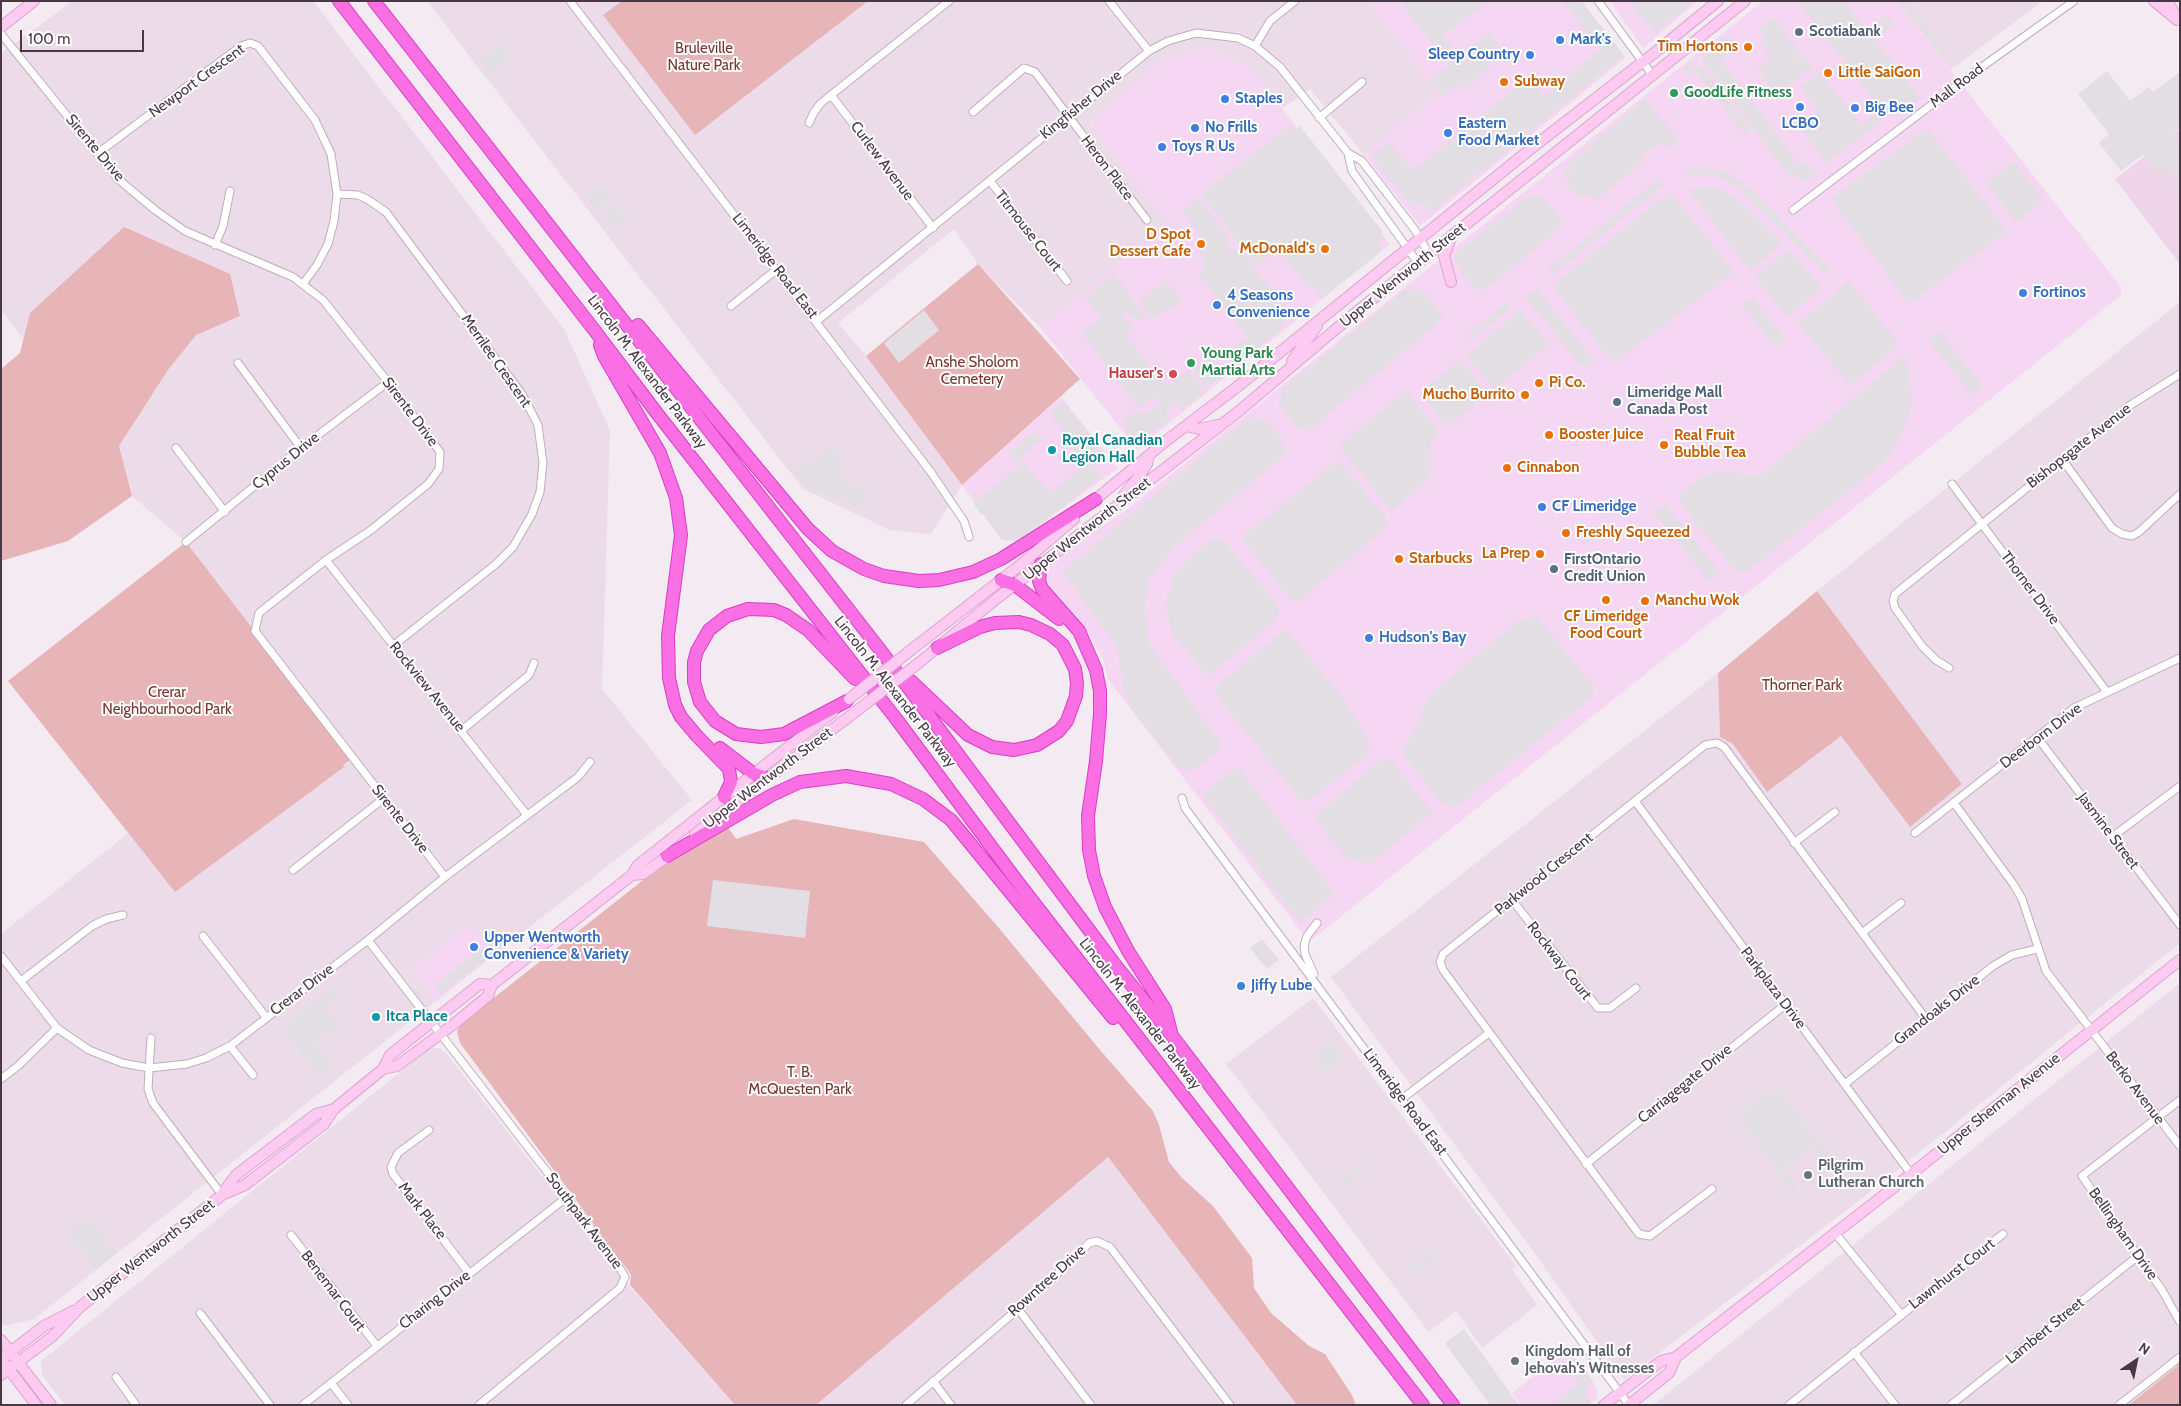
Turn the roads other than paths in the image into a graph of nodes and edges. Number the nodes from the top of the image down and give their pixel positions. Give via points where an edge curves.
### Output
1 (34, 1) edge
2 (339, 1) edge
3 (374, 1) edge
4 (570, 1) edge
5 (949, 1) edge
6 (1295, 1) edge
7 (1598, 1) edge
8 (1718, 1) edge
9 (1745, 1) edge
10 (2074, 1) edge
11 (2154, 1) edge
12 (2168, 1) edge
13 (1110, 2) edge
14 (2179, 21) edge
15 (1, 27) edge
16 (1, 34) edge
17 (1255, 46) junction
18 (1149, 51) junction
19 (1642, 62) junction
20 (1653, 76) junction
21 (1362, 82) dead end
22 (831, 95) junction
23 (973, 112) dead end
24 (1068, 116) junction
25 (1319, 118) junction
26 (809, 123) dead end
27 (98, 153) junction
28 (1348, 153) junction
29 (990, 180) junction
30 (230, 191) dead end
31 (337, 193) junction
32 (1793, 210) dead end
33 (1147, 220) dead end
34 (933, 228) junction
35 (1453, 235) junction
36 (1420, 239) junction
37 (215, 245) junction
38 (1409, 248) junction
39 (1429, 254) junction
40 (578, 261) junction
41 (1418, 263) junction
42 (776, 270) junction
43 (1067, 281) dead end
44 (1451, 282) dead end
45 (303, 284) junction
46 (731, 306) dead end
47 (1324, 316) junction
48 (817, 321) junction
49 (595, 331) junction
50 (238, 363) dead end
51 (1283, 374) junction
52 (2180, 374) edge
53 (388, 382) junction
54 (1222, 424) junction
55 (1186, 426) junction
56 (176, 448) dead end
57 (301, 448) junction
58 (1150, 454) junction
59 (2062, 459) junction
60 (1952, 484) dead end
61 (2180, 494) edge
62 (1096, 499) junction
63 (1110, 511) junction
64 (225, 512) junction
65 (1981, 523) junction
66 (969, 537) dead end
67 (186, 542) dead end
68 (326, 560) junction
69 (1041, 564) junction
70 (1001, 580) junction
71 (1015, 585) junction
72 (394, 645) junction
73 (937, 648) junction
74 (881, 651) junction
75 (1090, 656) junction
76 (2180, 658) edge
77 (534, 664) dead end
78 (1949, 668) dead end
79 (669, 678) junction
80 (2108, 692) junction
81 (848, 700) junction
82 (897, 720) junction
83 (462, 730) junction
84 (2037, 737) junction
85 (590, 762) dead end
86 (754, 774) junction
87 (767, 778) junction
88 (2180, 786) edge
89 (724, 797) junction
90 (1182, 798) dead end
91 (383, 799) junction
92 (1635, 801) junction
93 (1954, 803) junction
94 (1835, 812) dead end
95 (527, 815) junction
96 (1915, 833) dead end
97 (2112, 837) junction
98 (1794, 843) junction
99 (667, 856) junction
100 (293, 870) dead end
101 (632, 875) junction
102 (445, 877) junction
103 (1512, 900) junction
104 (1901, 903) dead end
105 (123, 915) dead end
106 (1317, 923) dead end
107 (2180, 925) edge
108 (1862, 934) junction
109 (204, 936) dead end
110 (368, 940) junction
111 (2037, 949) junction
112 (1, 956) edge
113 (2180, 960) edge
114 (21, 981) junction
115 (492, 985) junction
116 (1321, 988) junction
117 (1636, 988) dead end
118 (1785, 1005) junction
119 (266, 1017) junction
120 (1926, 1018) junction
121 (433, 1021) junction
122 (57, 1028) junction
123 (2091, 1029) junction
124 (442, 1033) junction
125 (1489, 1033) junction
126 (1173, 1037) junction
127 (151, 1038) dead end
128 (230, 1046) junction
129 (149, 1068) junction
130 (383, 1069) junction
131 (252, 1075) dead end
132 (1, 1079) edge
133 (1844, 1084) junction
134 (1402, 1098) junction
135 (2180, 1100) edge
136 (1194, 1110) junction
137 (2157, 1118) junction
138 (429, 1130) dead end
139 (2180, 1146) edge
140 (1586, 1164) junction
141 (1911, 1174) junction
142 (1712, 1189) dead end
143 (222, 1195) junction
144 (567, 1198) junction
145 (1835, 1233) junction
146 (2003, 1234) dead end
147 (291, 1235) dead end
148 (2138, 1256) junction
149 (468, 1273) junction
150 (80, 1307) junction
151 (1018, 1309) junction
152 (200, 1313) dead end
153 (1901, 1314) junction
154 (2180, 1322) edge
155 (1, 1340) edge
156 (377, 1346) junction
157 (10, 1352) junction
158 (1854, 1352) junction
159 (2180, 1357) edge
160 (1676, 1358) junction
161 (1, 1359) edge
162 (18, 1362) junction
163 (5, 1372) edge
164 (116, 1377) dead end
165 (933, 1381) junction
166 (331, 1383) junction
167 (1620, 1392) junction
168 (487, 1402) edge
169 (36, 1405) edge
170 (51, 1405) edge
171 (136, 1405) edge
172 (270, 1405) edge
173 (303, 1405) edge
174 (348, 1405) edge
175 (479, 1405) edge
176 (906, 1405) edge
177 (951, 1405) edge
178 (1092, 1405) edge
179 (1230, 1405) edge
180 (1423, 1405) edge
181 (1453, 1405) edge
182 (1604, 1405) edge
183 (1629, 1405) edge
184 (1789, 1405) edge
185 (1895, 1405) edge
186 (1951, 1405) edge
187 (2119, 1405) edge

1 - 15 main road
2 - 49 highway, Lincoln M. Alexander Parkway
3 - 40 highway, Lincoln M. Alexander Parkway
4 - 42 street, Limeridge Road East
5 - 22 street
6 - 17 street via 1270,21
7 - 19 street
8 - 19 main road, Upper Wentworth Street
9 - 20 main road, Upper Wentworth Street
10 - 32 street, Mall Road
11 - 14 main road
12 - 14 main road
13 - 18 street
16 - 27 street, Sirente Drive
17 - 18 street, Kingfisher Drive via 1238,38 1196,34 1168,41
17 - 25 street, Kingfisher Drive via 1280,67
18 - 24 street, Kingfisher Drive
19 - 20 street
19 - 36 main road, Upper Wentworth Street
20 - 35 main road, Upper Wentworth Street
21 - 25 street
22 - 26 street via 814,112
22 - 34 street, Curlew Avenue
23 - 24 street, Heron Place via 1024,68 1035,72
24 - 29 street, Kingfisher Drive
24 - 33 street, Heron Place
25 - 28 street, Kingfisher Drive
27 - 31 street, Newport Crescent via 250,43 258,46 315,120 331,154
27 - 37 street, Sirente Drive via 118,179 155,210 185,231
28 - 36 street, Kingfisher Drive via 1362,161
28 - 38 street, Kingfisher Drive via 1352,170
29 - 34 street, Kingfisher Drive
29 - 43 street, Titmouse Court
30 - 37 street via 223,226
31 - 45 street, Newport Crescent via 328,244
31 - 72 street, Merrilee Crescent via 367,199 390,218 522,394 538,425 543,463 540,492 513,548
34 - 48 street, Kingfisher Drive
35 - 39 main road, Upper Wentworth Street
35 - 44 main road via 1444,256
36 - 38 main road, Upper Wentworth Street
36 - 39 street, Kingfisher Drive
37 - 45 street, Sirente Drive
38 - 41 street, Kingfisher Drive
38 - 47 main road, Upper Wentworth Street
39 - 41 main road, Upper Wentworth Street
40 - 62 highway via 600,279 808,529 832,551 864,569 884,576 919,581 973,572 1001,559
40 - 74 highway, Lincoln M. Alexander Parkway
41 - 51 main road, Upper Wentworth Street
42 - 46 street
42 - 48 street, Limeridge Road East
45 - 53 street, Sirente Drive via 324,300
47 - 51 main road
47 - 55 main road, Upper Wentworth Street
48 - 66 street, Limeridge Road East via 952,500
49 - 79 highway via 604,356 660,453 676,498 680,535 668,636
49 - 82 highway, Lincoln M. Alexander Parkway
50 - 57 street
51 - 54 main road, Upper Wentworth Street
52 - 59 street, Bishopsgate Avenue via 2129,406
53 - 57 street, Cyprus Drive
53 - 68 street, Sirente Drive via 440,452 439,469 421,490 371,530
54 - 55 main road via 1199,429
54 - 63 main road, Upper Wentworth Street
55 - 58 main road, Upper Wentworth Street
56 - 64 street
57 - 64 street, Cyprus Drive
58 - 62 main road, Upper Wentworth Street
58 - 63 main road via 1141,474
59 - 61 street via 2112,528 2122,534 2132,536 2139,532
59 - 65 street, Bishopsgate Avenue
60 - 65 street, Thorner Drive
62 - 70 main road, Upper Wentworth Street
63 - 69 main road, Upper Wentworth Street
64 - 67 street, Cyprus Drive
65 - 78 street, Bishopsgate Avenue via 1901,588 1893,601 1925,650
65 - 80 street, Thorner Drive
68 - 72 street, Rockview Avenue
68 - 91 street, Sirente Drive via 259,613 255,631
69 - 71 main road, Upper Wentworth Street
69 - 75 highway via 1039,581 1042,589 1079,631
70 - 71 highway
70 - 81 main road, Upper Wentworth Street, bridge
71 - 73 main road, Upper Wentworth Street
71 - 75 highway via 1064,624
72 - 83 street, Rockview Avenue
73 - 74 highway via 995,623 1019,622 1050,634 1068,653 1075,669 1076,696 1067,720 1059,731 1037,745 1014,750 992,747 968,735
73 - 87 main road, Upper Wentworth Street, bridge
74 - 126 highway, Lincoln M. Alexander Parkway via 1113,962
75 - 126 highway via 1100,691 1096,761 1088,816 1094,876 1105,907 1165,1009
76 - 80 street, Deerborn Drive
77 - 83 street via 529,675
79 - 86 highway via 684,709 703,733
79 - 89 highway via 681,717 729,769 731,782
80 - 84 street, Deerborn Drive via 2074,708
81 - 82 highway via 784,734 761,738 736,734 715,722 700,702 694,682 697,651 710,630 727,616 748,609 774,610 808,630
81 - 86 main road, Upper Wentworth Street
82 - 136 highway, Lincoln M. Alexander Parkway
83 - 95 street, Rockview Avenue
84 - 93 street, Deerborn Drive
84 - 97 street, Jasmine Street
85 - 95 street, Crerar Drive via 578,777
86 - 87 highway
86 - 89 main road, Upper Wentworth Street
87 - 99 main road, Upper Wentworth Street
88 - 97 street
89 - 101 main road, Upper Wentworth Street via 638,866
90 - 116 street, Limeridge Road East via 1185,808
91 - 100 street
91 - 102 street, Sirente Drive
92 - 98 street, Parkwood Crescent via 1705,745 1717,743 1724,747
92 - 103 street, Parkwood Crescent
92 - 118 street, Parkplaza Drive
93 - 96 street, Deerborn Drive
93 - 111 street, Berko Avenue via 2022,899
94 - 98 street
95 - 102 street, Crerar Drive
97 - 107 street, Jasmine Street
98 - 108 street, Parkwood Crescent
99 - 101 main road, Upper Wentworth Street via 644,874
99 - 136 highway via 766,798 800,782 829,777 861,777 906,789 937,808 962,833 1174,1094
101 - 115 main road, Upper Wentworth Street
102 - 110 street, Crerar Drive
103 - 117 street, Rockway Court via 1598,1008 1610,1008
103 - 125 street, Parkwood Crescent via 1441,958 1443,970
104 - 108 street
105 - 114 street via 92,926
106 - 116 street via 1304,946
108 - 120 street, Parkwood Crescent
109 - 119 street
110 - 119 street, Crerar Drive
110 - 121 street, Southpark Avenue
111 - 120 street, Grandoaks Drive via 2012,955 1993,966
111 - 123 street, Berko Avenue via 2046,971
112 - 114 street, Crerar Drive
113 - 123 main road, Upper Sherman Avenue
114 - 122 street, Crerar Drive
115 - 121 main road, Upper Wentworth Street via 480,984
115 - 124 main road, Upper Wentworth Street via 488,996
116 - 134 street, Limeridge Road East
118 - 133 street, Parkplaza Drive
118 - 140 street, Carriagegate Drive
119 - 128 street, Crerar Drive
120 - 133 street, Grandoaks Drive
121 - 124 street, Southpark Avenue
121 - 130 main road, Upper Wentworth Street via 390,1055
122 - 129 street, Crerar Drive via 106,1058
122 - 132 street
123 - 137 street, Berko Avenue
123 - 141 main road, Upper Sherman Avenue
124 - 130 main road, Upper Wentworth Street via 397,1066
124 - 144 street, Southpark Avenue
125 - 134 street
125 - 140 street, Parkwood Crescent
126 - 181 highway, Lincoln M. Alexander Parkway
127 - 129 street
128 - 129 street, Crerar Drive via 187,1064
128 - 131 street
129 - 143 street via 150,1097 158,1112
130 - 143 main road, Upper Wentworth Street via 334,1108 324,1124 245,1185
133 - 141 street, Parkplaza Drive
134 - 167 street, Limeridge Road East
135 - 137 street, Bellingham Drive
136 - 180 highway, Lincoln M. Alexander Parkway
137 - 139 street, Berko Avenue
137 - 148 street, Bellingham Drive via 2082,1176
138 - 149 street, Mark Place via 398,1153 391,1167
140 - 142 street, Parkwood Crescent via 1635,1230 1644,1236 1650,1236
141 - 145 main road, Upper Sherman Avenue
143 - 150 main road, Upper Wentworth Street
144 - 149 street, Charing Drive
144 - 168 street, Southpark Avenue via 623,1272 624,1282
145 - 153 street
145 - 160 main road, Upper Sherman Avenue
146 - 153 street, Lawnhurst Court
147 - 156 street, Benemar Court
148 - 154 street, Bellingham Drive
148 - 186 street, Lambert Street
149 - 156 street, Charing Drive
150 - 157 main road, Upper Wentworth Street via 44,1326
150 - 162 main road, Upper Wentworth Street via 54,1336
151 - 165 street, Rowntree Drive
151 - 178 street
151 - 179 street, Rowntree Drive via 1089,1243 1101,1242 1110,1247
152 - 172 street
153 - 158 street, Lawnhurst Court
155 - 157 main road
156 - 166 street, Charing Drive
157 - 161 main road, Upper Wentworth Street
157 - 162 main road
158 - 184 street, Lawnhurst Court
158 - 185 street
159 - 187 street
160 - 167 main road, Upper Sherman Avenue via 1661,1361
160 - 183 main road, Upper Sherman Avenue via 1669,1372
161 - 163 main road
162 - 163 main road, Upper Wentworth Street
162 - 170 main road
163 - 169 main road
164 - 171 street
165 - 176 street, Rowntree Drive
165 - 177 street
166 - 173 street, Charing Drive
166 - 174 street
167 - 182 main road, Upper Sherman Avenue
167 - 183 street, Limeridge Road East
168 - 175 street, Southpark Avenue

